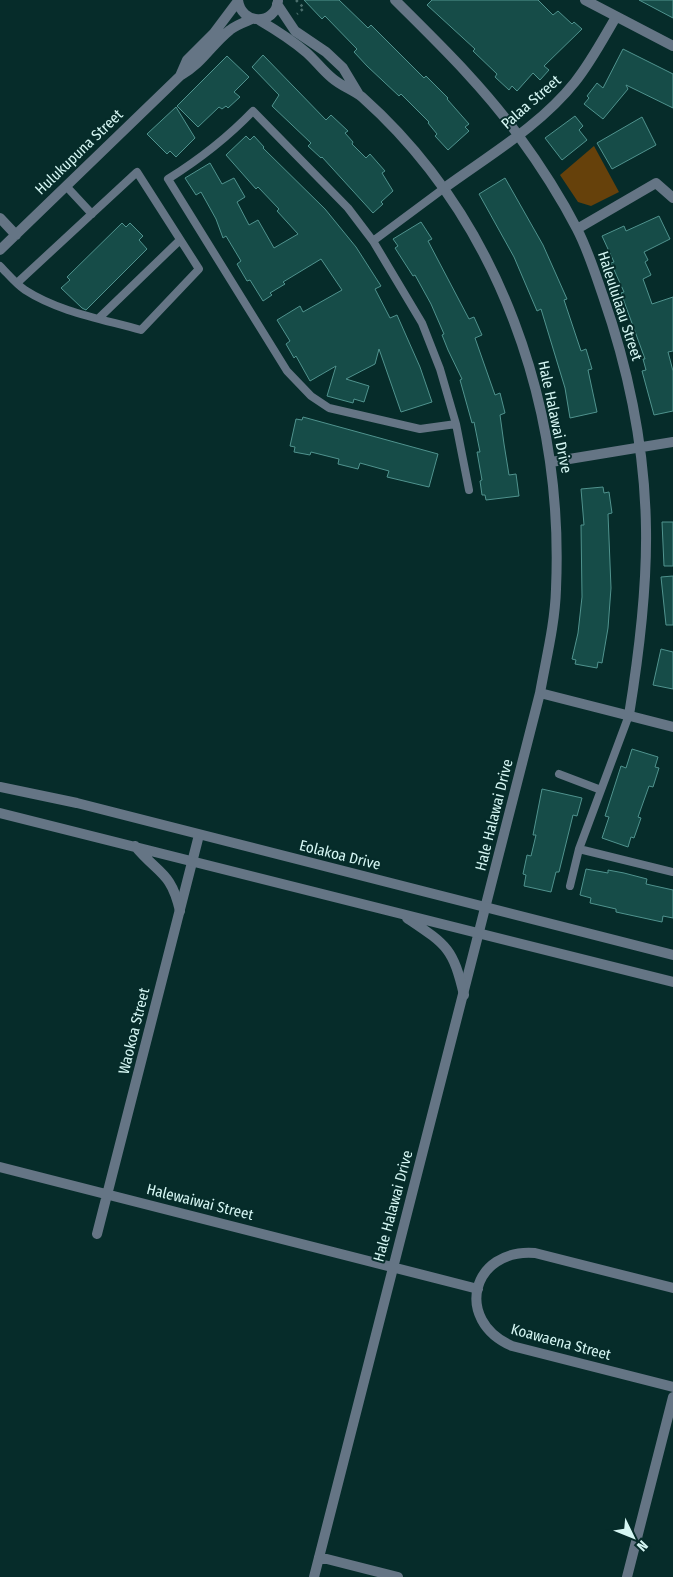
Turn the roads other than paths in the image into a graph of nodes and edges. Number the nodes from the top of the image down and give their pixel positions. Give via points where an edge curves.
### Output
1 (395, 0) edge
2 (585, 0) edge
3 (238, 1) edge
4 (278, 2) edge
5 (616, 17) junction
6 (255, 19) junction
7 (673, 46) edge
8 (180, 76) junction
9 (360, 96) junction
10 (518, 134) junction
11 (66, 186) junction
12 (443, 189) junction
13 (673, 198) edge
14 (92, 214) junction
15 (0, 218) edge
16 (578, 230) junction
17 (16, 235) junction
18 (180, 240) junction
19 (373, 240) junction
20 (0, 250) edge
21 (0, 266) edge
22 (17, 283) junction
23 (98, 318) junction
24 (456, 424) junction
25 (673, 442) edge
26 (641, 447) junction
27 (551, 462) junction
28 (469, 490) dead end
29 (540, 694) junction
30 (628, 715) junction
31 (673, 727) edge
32 (559, 774) dead end
33 (0, 787) edge
34 (601, 790) junction
35 (0, 813) edge
36 (199, 835) junction
37 (135, 846) junction
38 (579, 849) junction
39 (193, 860) junction
40 (673, 872) edge
41 (570, 886) dead end
42 (487, 908) junction
43 (180, 911) junction
44 (400, 913) junction
45 (480, 933) junction
46 (673, 955) edge
47 (673, 982) edge
48 (464, 995) junction
49 (0, 1167) edge
50 (107, 1194) junction
51 (97, 1234) dead end
52 (392, 1266) junction
53 (673, 1288) edge
54 (478, 1289) junction
55 (673, 1387) edge
56 (673, 1397) edge
57 (319, 1557) junction
58 (314, 1577) edge
59 (398, 1577) edge
60 (627, 1577) edge

1 - 10 street, Haleululaau Street via 482,90
2 - 5 street
3 - 6 street via 241,11
3 - 8 street, Hulukupuna Street via 214,33 187,60
4 - 6 street, Hulukupuna Street via 271,15
4 - 9 street, Hale Halawai Drive via 295,31 343,68
5 - 7 street
5 - 10 street, Palaa Street via 574,83 547,111
6 - 8 street, Hulukupuna Street via 232,28 196,68
6 - 9 street, Hale Halawai Drive via 291,40 332,78
8 - 11 street, Hulukupuna Street
9 - 12 street, Hale Halawai Drive via 396,130
10 - 12 street, Palaa Street
10 - 16 street, Haleululaau Street
11 - 14 lane
11 - 17 street, Hulukupuna Street
12 - 19 lane
12 - 27 street, Hale Halawai Drive via 480,246 511,311 540,406
13 - 16 street via 656,183
14 - 18 lane via 137,172
14 - 22 lane
15 - 17 street
16 - 26 street, Haleululaau Street via 618,340
17 - 20 street, Hulukupuna Street
18 - 23 lane
18 - 23 lane via 199,269 141,330
19 - 24 lane via 422,323
19 - 24 lane via 342,202 253,111 201,159 168,179 287,371 311,396 329,408 420,429
21 - 22 lane
22 - 23 lane via 53,305
24 - 28 lane
25 - 26 street
26 - 27 street
26 - 30 street, Haleululaau Street via 646,530 643,617
27 - 29 street, Hale Halawai Drive via 557,534 556,591
29 - 30 street
29 - 42 street, Hale Halawai Drive
30 - 31 street
30 - 34 lane
32 - 34 lane
33 - 36 street, Eolakoa Drive
34 - 38 lane
35 - 37 street
36 - 39 street, Waokoa Street
36 - 42 street, Eolakoa Drive
37 - 39 street
37 - 43 street via 170,880
38 - 40 lane
38 - 41 lane
39 - 43 street, Waokoa Street
39 - 44 street
42 - 45 street, Hale Halawai Drive
42 - 46 street, Eolakoa Drive
43 - 50 street, Waokoa Street
44 - 45 street
44 - 48 street via 447,949 457,965
45 - 47 street
45 - 48 street, Hale Halawai Drive
48 - 52 street, Hale Halawai Drive
49 - 50 street, Halewaiwai Street
50 - 51 street, Waokoa Street
50 - 52 street, Halewaiwai Street
52 - 54 street
52 - 57 street, Hale Halawai Drive
53 - 54 street, Koawaena Street via 520,1252 496,1261 486,1270
54 - 55 street, Koawaena Street via 477,1308 481,1321 499,1340
56 - 60 street
57 - 58 street, Hale Halawai Drive
57 - 59 street

